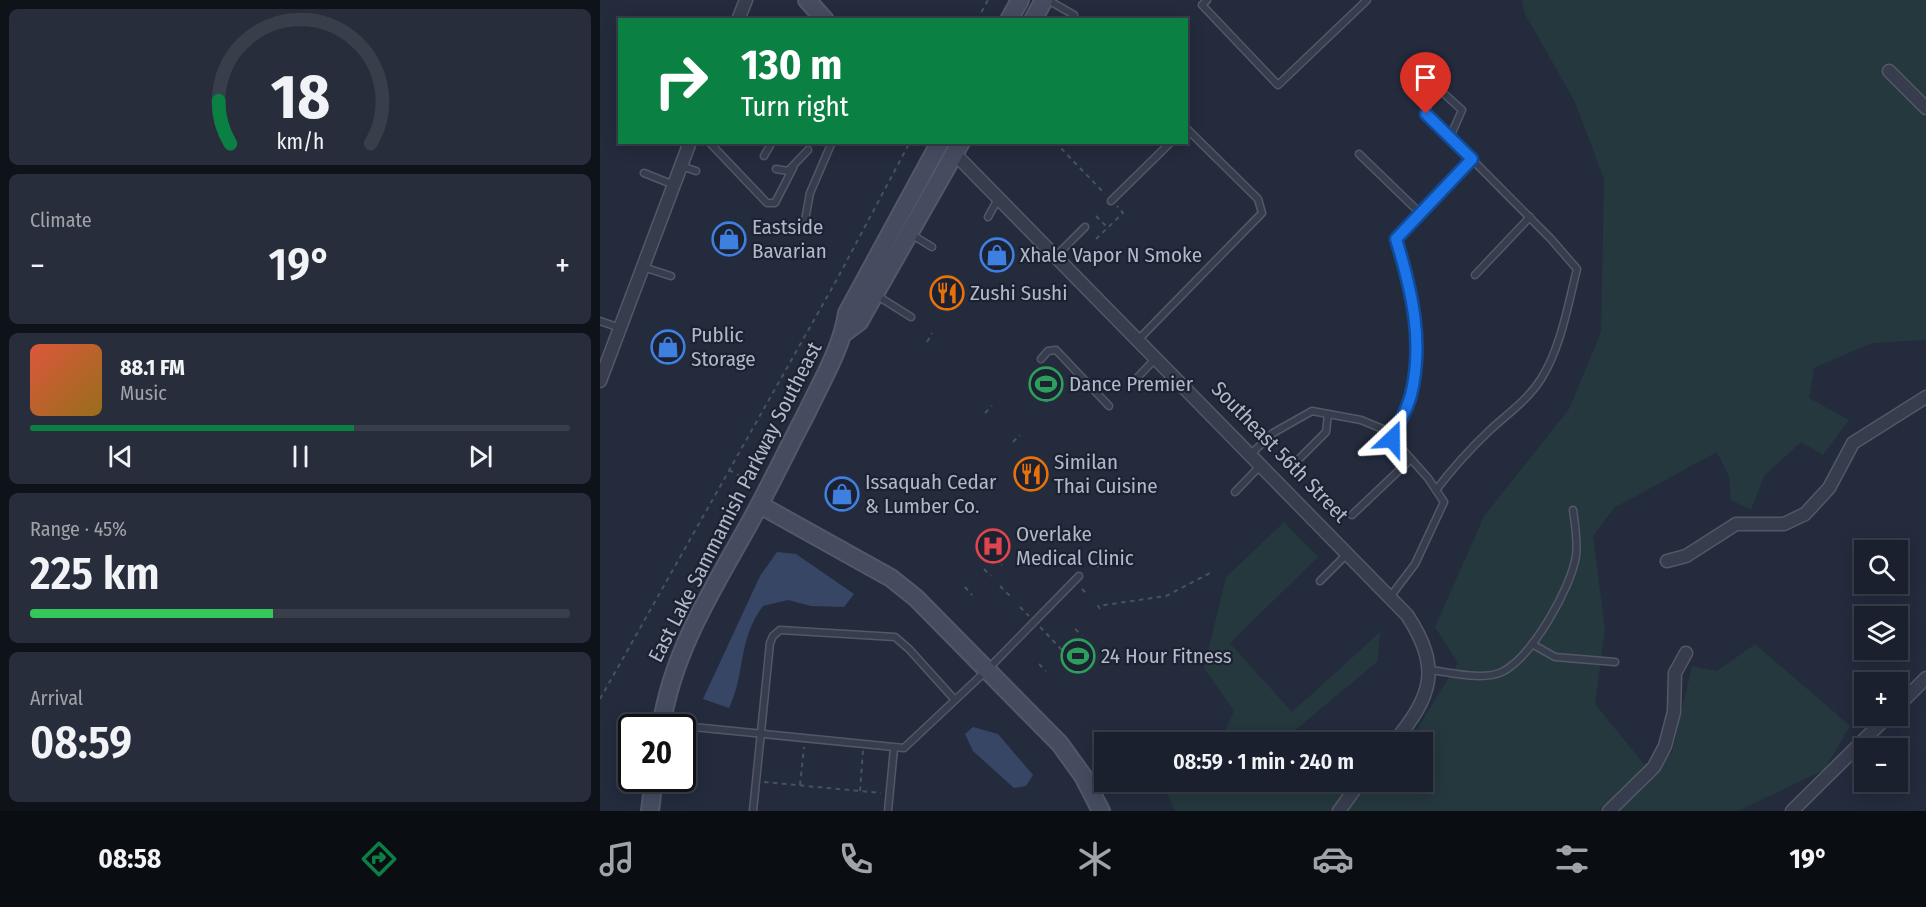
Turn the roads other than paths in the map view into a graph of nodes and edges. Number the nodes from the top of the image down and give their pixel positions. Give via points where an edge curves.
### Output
1 (746, 0) edge
2 (807, 0) edge
3 (1020, 0) edge
4 (1046, 0) edge
5 (1207, 0) edge
6 (1367, 0) edge
7 (1074, 15) dead end
8 (739, 18) edge
9 (823, 18) edge
10 (1010, 18) edge
11 (1034, 18) edge
12 (1889, 71) dead end
13 (1926, 108) edge
14 (1188, 130) edge
15 (1451, 135) junction
16 (689, 144) edge
17 (711, 144) edge
18 (771, 144) edge
19 (831, 144) edge
20 (1169, 144) edge
21 (950, 145) edge
22 (808, 150) dead end
23 (1359, 154) dead end
24 (764, 156) dead end
25 (1472, 159) junction
26 (681, 166) junction
27 (793, 168) junction
28 (776, 169) dead end
29 (696, 171) dead end
30 (644, 173) dead end
31 (674, 185) junction
32 (998, 198) junction
33 (1112, 205) road end
34 (1421, 214) junction
35 (988, 217) dead end
36 (1530, 218) junction
37 (805, 220) dead end
38 (1085, 227) dead end
39 (909, 233) junction
40 (932, 247) dead end
41 (1056, 256) junction
42 (643, 267) junction
43 (1475, 275) dead end
44 (671, 276) dead end
45 (875, 295) junction
46 (911, 317) dead end
47 (600, 321) edge
48 (620, 328) junction
49 (844, 333) junction
50 (1138, 340) junction
51 (1156, 358) junction
52 (1041, 359) dead end
53 (1135, 380) dead end
54 (600, 381) edge
55 (1926, 397) edge
56 (1109, 406) dead end
57 (1328, 414) junction
58 (1392, 439) junction
59 (1251, 454) junction
60 (1411, 459) junction
61 (1295, 463) dead end
62 (1261, 465) junction
63 (1436, 490) junction
64 (1235, 492) dead end
65 (760, 505) junction
66 (1573, 510) dead end
67 (1352, 515) dead end
68 (1348, 554) junction
69 (1667, 561) dead end
70 (1079, 576) dead end
71 (1320, 580) dead end
72 (1390, 597) junction
73 (1532, 644) junction
74 (1686, 653) dead end
75 (1615, 662) dead end
76 (1429, 670) junction
77 (986, 671) junction
78 (1926, 678) edge
79 (1908, 696) edge
80 (955, 700) junction
81 (663, 714) edge
82 (1878, 726) edge
83 (696, 729) edge
84 (1402, 732) edge
85 (760, 734) junction
86 (894, 748) junction
87 (652, 792) edge
88 (1353, 792) edge
89 (650, 811) edge
90 (753, 811) edge
91 (888, 811) edge
92 (1101, 811) edge
93 (1339, 811) edge
94 (1609, 811) edge
95 (1792, 811) edge

1 - 8 street
2 - 9 main road
3 - 10 main road
4 - 7 lane
4 - 11 main road
5 - 6 lane via 1202,5 1278,85
12 - 13 street
14 - 50 lane via 1258,200 1263,210
15 - 15 lane via 1462,110 1440,90 1428,100 1426,114 1440,130
15 - 25 lane
16 - 26 street
17 - 27 lane via 767,203 775,202
18 - 24 lane
19 - 37 lane via 810,193
20 - 33 lane
21 - 32 street, Southeast 56th Street
21 - 39 main road, East Lake Sammamish Parkway Southeast
21 - 49 main road, East Lake Sammamish Parkway Southeast via 847,313
22 - 27 lane
23 - 34 lane
25 - 34 lane
25 - 36 lane
26 - 29 lane
26 - 31 street
27 - 28 lane
30 - 31 lane
31 - 42 street
32 - 35 lane
32 - 41 street, Southeast 56th Street
34 - 58 lane via 1396,239 1415,306 1417,361 1410,397
36 - 43 lane
36 - 63 lane via 1577,269 1559,336 1535,386 1518,408 1490,431
38 - 41 lane
39 - 40 lane
39 - 45 main road, East Lake Sammamish Parkway Southeast
41 - 50 street, Southeast 56th Street
42 - 44 lane
42 - 48 street
45 - 46 lane
45 - 49 main road, East Lake Sammamish Parkway Southeast via 860,322
47 - 48 lane
48 - 54 street
49 - 65 main road, East Lake Sammamish Parkway Southeast
50 - 51 street, Southeast 56th Street
51 - 53 lane
51 - 59 street, Southeast 56th Street
52 - 56 lane via 1048,351 1056,350
55 - 69 street via 1853,443 1829,488 1805,514 1784,524 1736,524 1686,556
57 - 58 lane via 1361,420 1385,430
57 - 59 lane via 1312,411 1273,433
57 - 61 lane via 1326,432
58 - 60 lane
59 - 62 street, Southeast 56th Street
60 - 63 lane
60 - 67 lane
62 - 64 lane
62 - 68 street, Southeast 56th Street
63 - 72 lane via 1444,502 1415,564
65 - 77 main road via 891,578 916,598
65 - 81 main road, East Lake Sammamish Parkway Southeast via 682,648
66 - 73 lane via 1576,558 1558,605
68 - 71 lane
68 - 72 street, Southeast 56th Street
70 - 77 lane
72 - 76 street, Southeast 56th Street via 1415,627
73 - 75 lane via 1555,657
73 - 76 lane via 1502,672 1473,675
74 - 94 street via 1675,673 1674,712 1665,746 1654,767
76 - 84 street, Southeast 56th Street via 1420,708
77 - 80 lane
77 - 92 main road via 1070,757
78 - 79 street
80 - 85 lane via 895,638 780,630 772,636 770,644
80 - 86 lane via 904,748
82 - 95 street
83 - 85 lane
85 - 86 lane
85 - 90 lane
86 - 91 lane
87 - 89 main road
88 - 93 street

